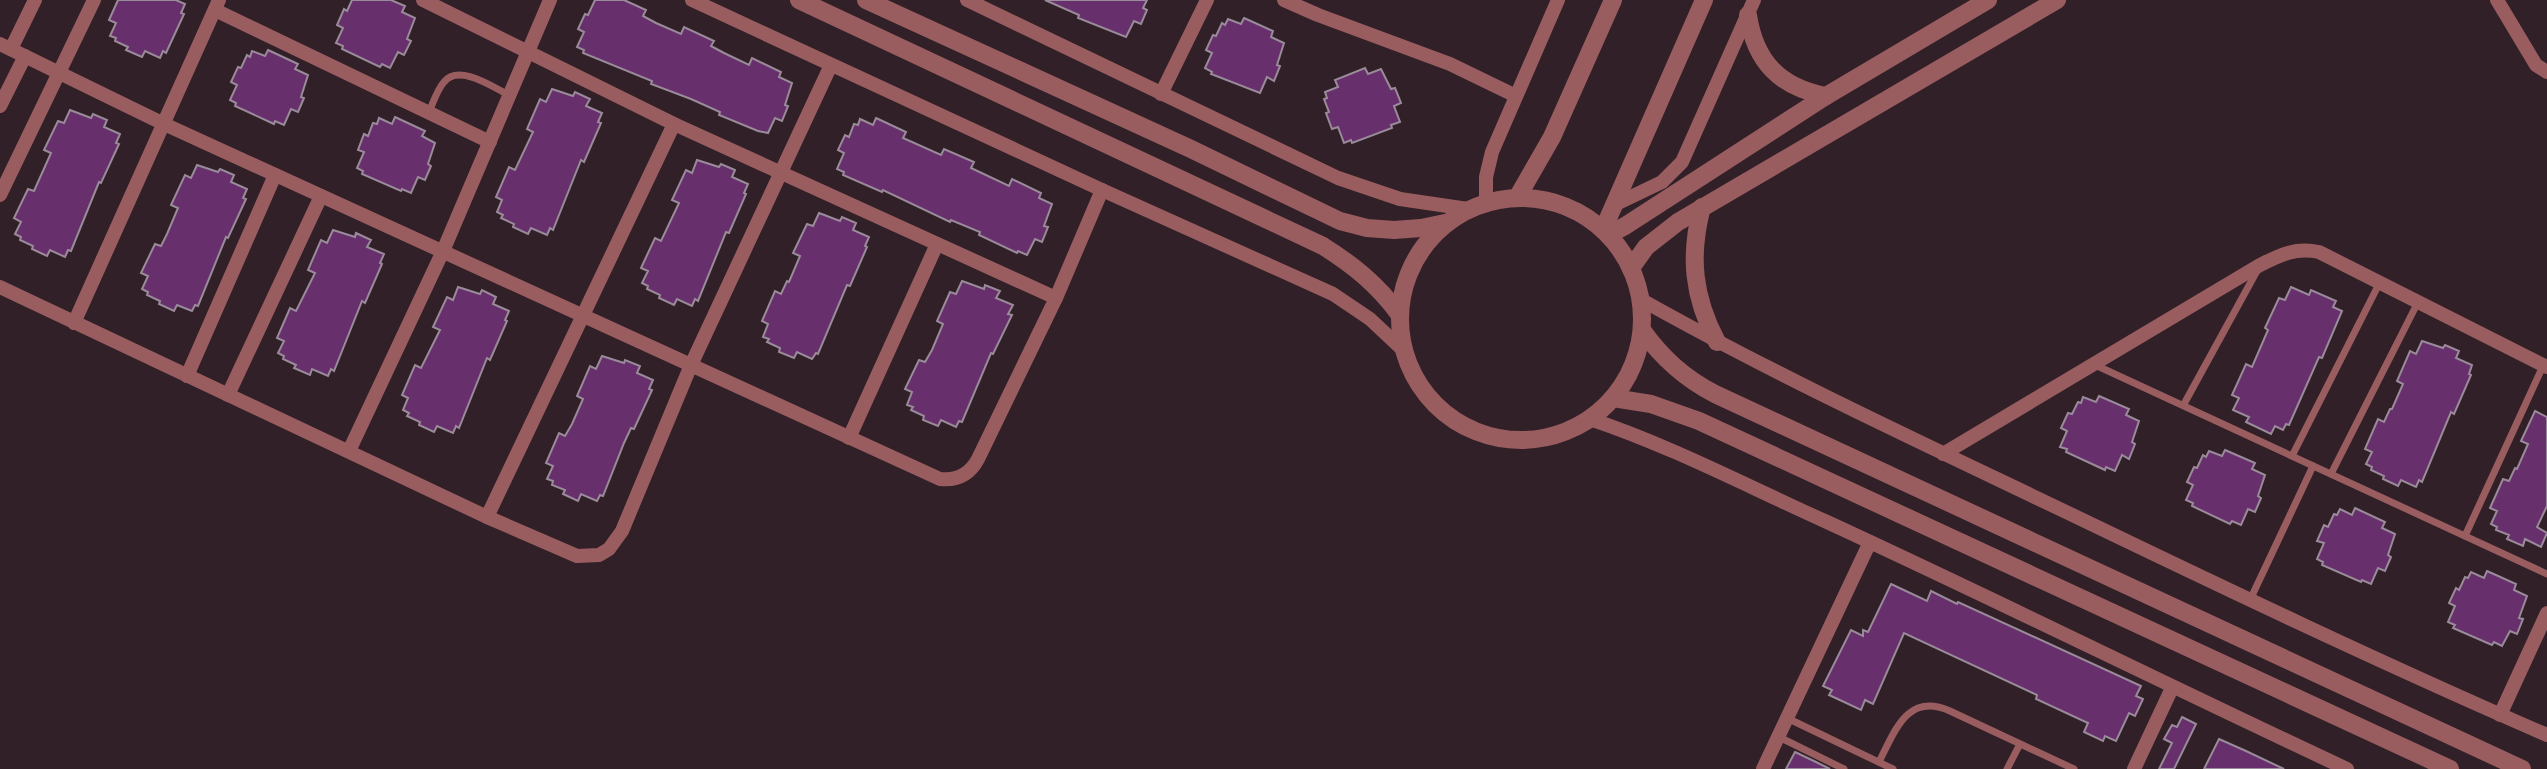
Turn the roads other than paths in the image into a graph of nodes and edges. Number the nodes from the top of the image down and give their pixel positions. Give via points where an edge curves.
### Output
1 (35, 0) edge
2 (94, 0) edge
3 (423, 0) edge
4 (550, 0) edge
5 (692, 0) edge
6 (799, 0) edge
7 (866, 0) edge
8 (968, 0) edge
9 (1207, 0) edge
10 (1284, 0) edge
11 (1558, 0) edge
12 (1613, 0) edge
13 (1704, 0) edge
14 (1988, 0) edge
15 (2057, 0) edge
16 (2497, 0) edge
17 (217, 5) edge
18 (1751, 7) edge
19 (5, 47) edge
20 (529, 52) junction
21 (25, 57) junction
22 (831, 65) junction
23 (2547, 72) edge
24 (59, 73) junction
25 (1161, 94) junction
26 (510, 96) junction
27 (1516, 96) junction
28 (1826, 96) junction
29 (0, 106) edge
30 (429, 112) junction
31 (163, 124) junction
32 (674, 124) junction
33 (490, 142) junction
34 (780, 172) junction
35 (275, 175) junction
36 (1102, 190) junction
37 (0, 195) edge
38 (321, 195) junction
39 (1517, 198) junction
40 (1486, 203) junction
41 (1614, 205) junction
42 (1702, 207) junction
43 (1468, 209) junction
44 (1448, 222) junction
45 (1605, 232) junction
46 (937, 244) junction
47 (443, 251) junction
48 (2260, 265) junction
49 (1631, 268) junction
50 (2380, 282) junction
51 (0, 288) edge
52 (1056, 298) junction
53 (1640, 299) junction
54 (2419, 302) junction
55 (1399, 314) junction
56 (583, 315) junction
57 (74, 323) junction
58 (1642, 330) junction
59 (1717, 342) junction
60 (1403, 349) junction
61 (2093, 364) junction
62 (691, 365) junction
63 (2545, 366) edge
64 (187, 376) junction
65 (229, 395) junction
66 (1613, 398) junction
67 (2184, 404) junction
68 (1590, 419) junction
69 (849, 438) junction
70 (349, 452) junction
71 (1943, 454) junction
72 (2292, 456) junction
73 (2313, 466) junction
74 (2331, 474) junction
75 (487, 517) junction
76 (2465, 536) junction
77 (1870, 542) junction
78 (2547, 574) edge
79 (2250, 600) junction
80 (2547, 613) edge
81 (2172, 688) junction
82 (2500, 715) junction
83 (1787, 718) junction
84 (2547, 735) edge
85 (1779, 737) junction
86 (2020, 744) junction
87 (1879, 762) junction
88 (1763, 769) edge
89 (1844, 769) edge
90 (1893, 769) edge
91 (2007, 769) edge
92 (2074, 769) edge
93 (2134, 769) edge
94 (2347, 769) edge
95 (2450, 769) edge
96 (2522, 769) edge

1 - 19 street
2 - 24 street
3 - 20 street
4 - 20 street
5 - 22 street
6 - 55 street via 1306,237 1350,262
7 - 44 street via 1340,221 1394,230
8 - 25 street
9 - 25 street
10 - 27 street via 1450,64
11 - 27 street
12 - 39 street via 1552,136
13 - 41 street
14 - 28 street
15 - 42 street
16 - 23 street via 2536,65
17 - 30 street
17 - 31 street
18 - 28 street via 1756,48 1766,63 1793,86
18 - 41 street via 1682,162 1662,183
19 - 21 street
20 - 26 street
20 - 32 street
21 - 24 street
21 - 29 street
22 - 34 street
22 - 36 street
24 - 31 street
24 - 37 street
25 - 43 street via 1358,186 1400,199
26 - 30 lane via 458,75 444,82
26 - 33 street
27 - 40 street via 1492,152
28 - 45 street via 1625,226
30 - 33 street
31 - 35 street
31 - 57 street
32 - 34 street
32 - 56 street
33 - 47 street
34 - 46 street
34 - 62 street
35 - 38 street
35 - 64 street
36 - 52 street
36 - 60 street via 1333,294
38 - 47 street
38 - 65 street
39 - 40 street
39 - 45 street via 1548,201 1577,212
40 - 43 street
41 - 45 street
42 - 49 street via 1663,232
42 - 59 street via 1694,276 1706,322
43 - 44 street
44 - 55 street via 1413,262
45 - 49 street
46 - 52 street
46 - 69 street
47 - 56 street
47 - 70 street
48 - 50 street via 2290,251 2309,250
48 - 61 street
48 - 67 lane
49 - 53 street
50 - 54 street
50 - 72 lane
51 - 57 street
52 - 69 street via 967,473 940,479
53 - 58 street
53 - 59 street
54 - 63 street
54 - 74 lane
55 - 60 street
56 - 62 street
56 - 75 street
57 - 64 street
58 - 66 street via 1628,377
58 - 96 street via 1681,374 1715,394
59 - 71 street
60 - 68 street via 1422,389 1463,426 1494,437 1527,440 1560,434
61 - 67 lane
61 - 71 street
62 - 69 street
62 - 75 street via 622,531 609,549 600,555 577,556
63 - 76 lane
64 - 65 street
65 - 70 street
66 - 68 street
66 - 95 street via 1651,404 1699,421
67 - 72 lane
68 - 77 street
70 - 75 street
71 - 79 street
72 - 73 lane
73 - 74 lane
73 - 79 lane
74 - 76 lane
76 - 78 lane
77 - 81 street
77 - 83 street
79 - 82 street
80 - 82 street
81 - 93 street
81 - 94 street
82 - 84 street
83 - 85 street
83 - 87 lane
85 - 88 street
85 - 89 lane
86 - 87 lane via 1930,705 1902,719
86 - 91 lane
86 - 92 lane
87 - 90 lane

